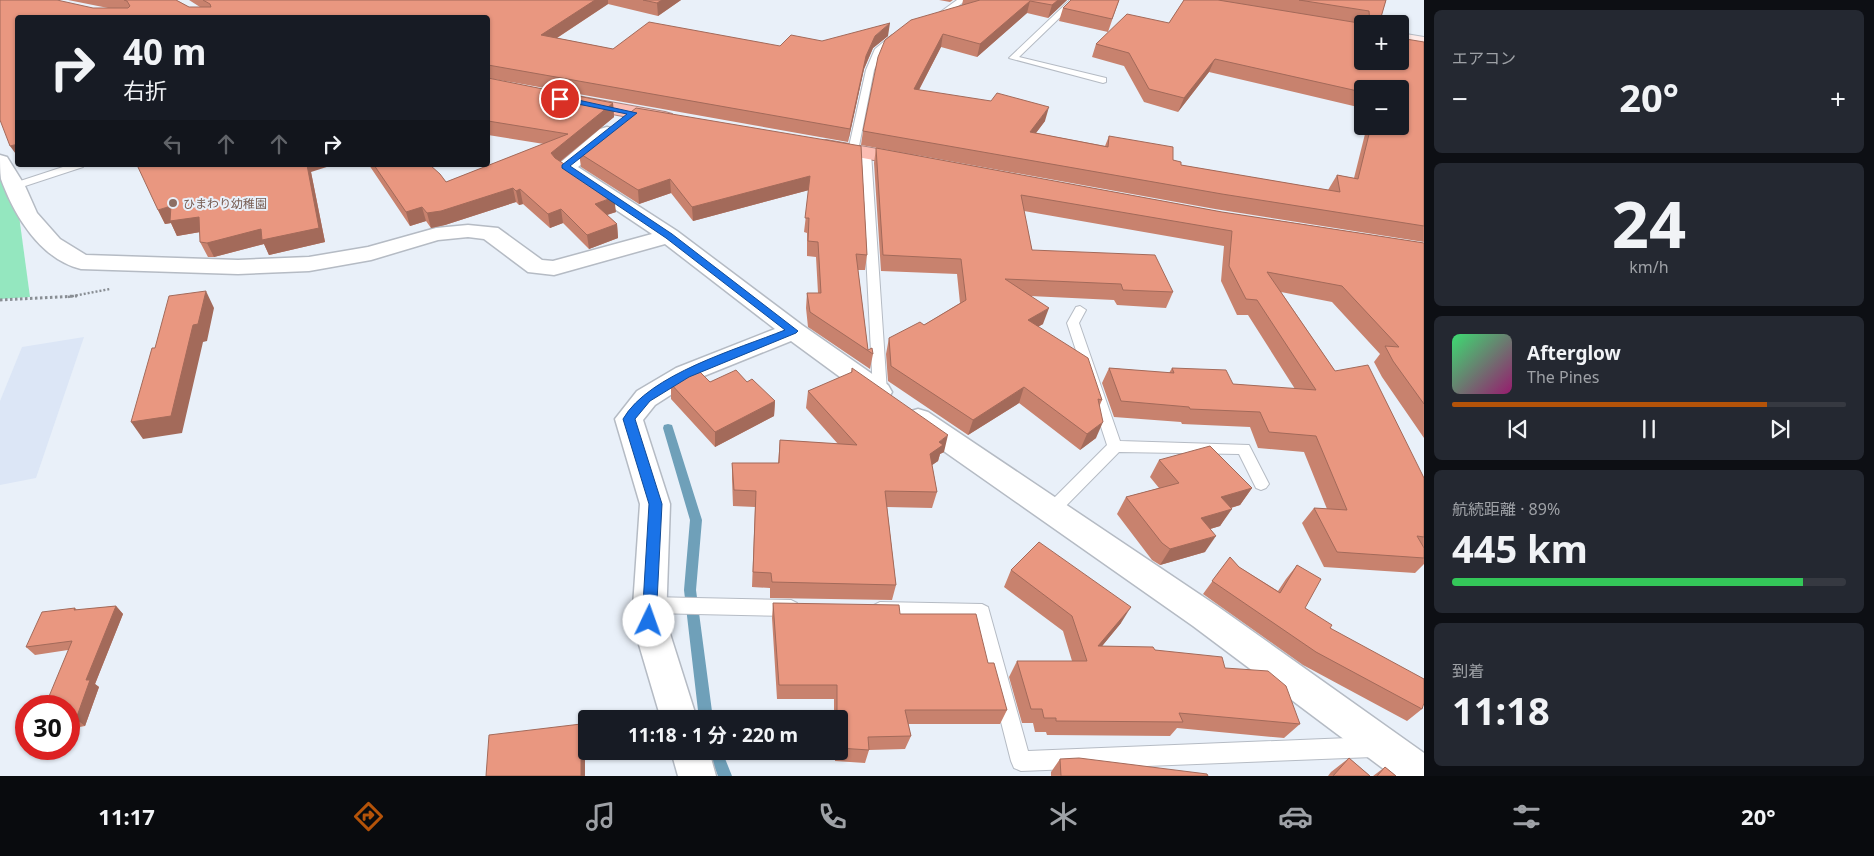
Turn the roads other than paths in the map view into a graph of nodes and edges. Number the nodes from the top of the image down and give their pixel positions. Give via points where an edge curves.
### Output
1 (962, 0) edge
2 (1074, 0) edge
3 (926, 22) edge
4 (904, 29) edge
5 (1409, 40) edge
6 (1424, 42) edge
7 (1103, 80) dead end
8 (555, 98) edge
9 (633, 113) junction
10 (680, 121) edge
11 (805, 142) edge
12 (859, 152) junction
13 (0, 161) edge
14 (927, 164) edge
15 (73, 167) edge
16 (15, 186) junction
17 (669, 236) junction
18 (1080, 310) dead end
19 (793, 331) junction
20 (880, 392) junction
21 (1115, 446) junction
22 (1260, 484) dead end
23 (1051, 511) junction
24 (650, 605) junction
25 (806, 608) edge
26 (865, 610) edge
27 (677, 710) edge
28 (1384, 746) junction
29 (693, 760) edge
30 (697, 776) edge
31 (1424, 776) edge

1 - 3 lane via 942,16
2 - 7 lane via 1013,58
4 - 12 lane via 878,51 870,70
5 - 6 street
8 - 9 highway
9 - 10 highway
9 - 17 street via 565,166
11 - 12 highway
12 - 14 highway
12 - 20 lane
13 - 16 street
15 - 16 lane
16 - 17 street via 27,215 52,244 81,262 238,267 308,264 371,253 436,234 468,230 490,233 536,267 554,268
17 - 19 street
18 - 21 lane via 1074,323
19 - 20 street
19 - 24 street via 686,374 646,398 628,419 655,504
20 - 23 street
21 - 22 lane via 1244,449
21 - 23 lane
23 - 28 street via 1205,616
24 - 25 lane
24 - 27 street via 649,621
26 - 28 lane via 982,612 1021,761
28 - 31 street
29 - 30 street

